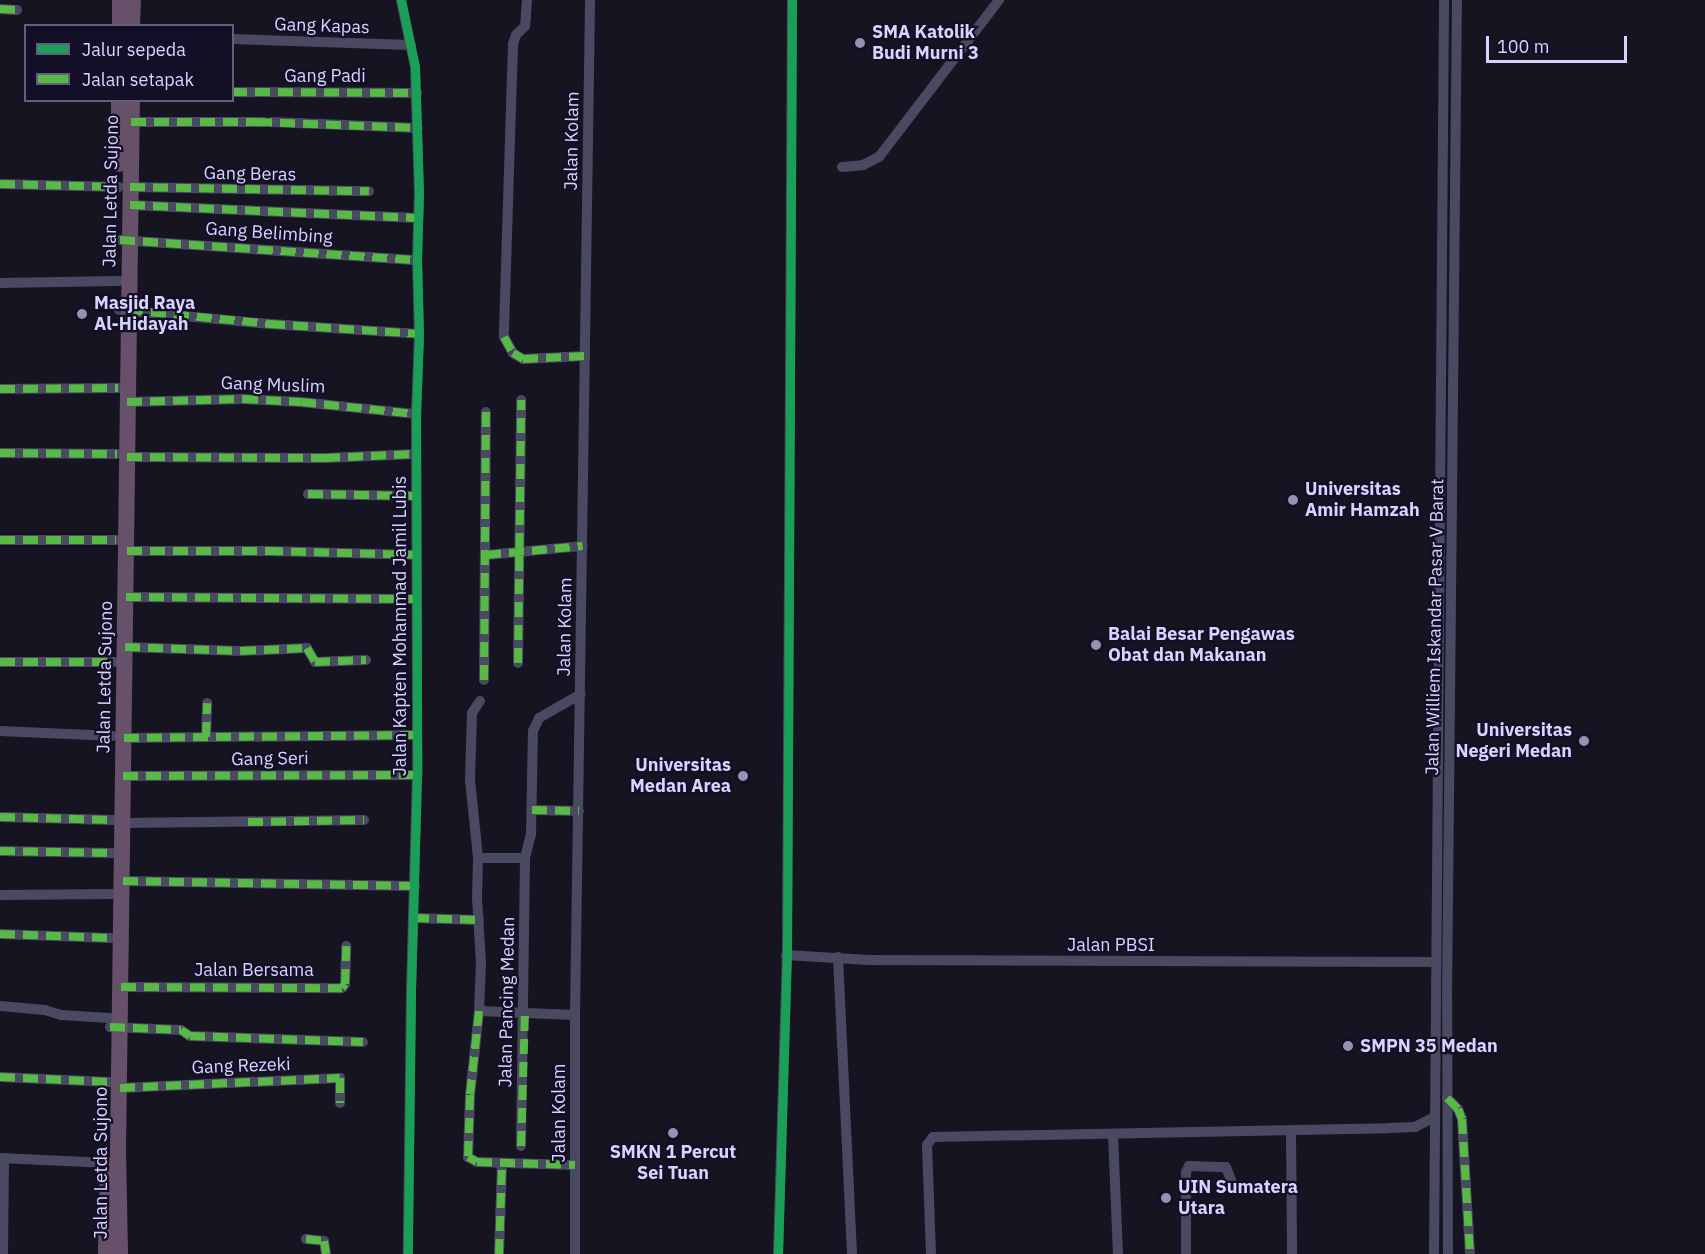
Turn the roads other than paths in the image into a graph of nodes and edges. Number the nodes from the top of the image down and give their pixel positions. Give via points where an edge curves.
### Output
1 (120, 0) edge
2 (133, 0) edge
3 (401, 0) edge
4 (527, 0) edge
5 (590, 0) edge
6 (792, 0) edge
7 (999, 0) edge
8 (1444, 0) edge
9 (1457, 0) edge
10 (0, 9) edge
11 (17, 10) dead end
12 (120, 24) edge
13 (132, 24) edge
14 (234, 39) edge
15 (411, 45) junction
16 (234, 92) edge
17 (417, 93) junction
18 (119, 102) edge
19 (132, 102) edge
20 (131, 122) junction
21 (418, 128) junction
22 (842, 167) dead end
23 (0, 183) edge
24 (125, 187) junction
25 (369, 191) dead end
26 (130, 205) junction
27 (418, 218) junction
28 (1455, 228) junction
29 (1442, 229) junction
30 (125, 240) junction
31 (417, 260) junction
32 (119, 280) junction
33 (0, 283) edge
34 (124, 310) junction
35 (1441, 315) junction
36 (1454, 315) junction
37 (419, 334) junction
38 (585, 356) junction
39 (0, 389) edge
40 (123, 395) junction
41 (521, 400) dead end
42 (486, 412) dead end
43 (416, 414) junction
44 (0, 453) edge
45 (416, 454) junction
46 (122, 455) junction
47 (308, 494) dead end
48 (416, 496) junction
49 (0, 540) edge
50 (121, 546) junction
51 (583, 546) junction
52 (519, 553) junction
53 (416, 555) junction
54 (486, 555) junction
55 (126, 597) junction
56 (416, 599) junction
57 (125, 647) junction
58 (366, 660) dead end
59 (0, 662) edge
60 (114, 662) junction
61 (518, 663) dead end
62 (484, 680) dead end
63 (1438, 690) junction
64 (1450, 690) junction
65 (581, 694) junction
66 (480, 701) dead end
67 (207, 703) dead end
68 (0, 731) edge
69 (417, 735) junction
70 (119, 737) junction
71 (207, 737) junction
72 (417, 775) junction
73 (123, 776) junction
74 (532, 810) junction
75 (579, 811) junction
76 (1437, 813) junction
77 (1449, 813) junction
78 (0, 817) edge
79 (364, 820) dead end
80 (118, 822) junction
81 (0, 851) edge
82 (113, 853) junction
83 (478, 858) junction
84 (525, 858) junction
85 (415, 886) junction
86 (118, 887) junction
87 (0, 895) edge
88 (414, 918) junction
89 (479, 920) junction
90 (0, 934) edge
91 (111, 938) junction
92 (346, 946) dead end
93 (786, 956) junction
94 (838, 957) junction
95 (1436, 962) junction
96 (121, 987) junction
97 (0, 1006) edge
98 (480, 1011) junction
99 (525, 1013) junction
100 (575, 1015) junction
101 (114, 1024) junction
102 (363, 1042) dead end
103 (0, 1077) edge
104 (115, 1085) junction
105 (1447, 1098) junction
106 (340, 1103) dead end
107 (1435, 1117) junction
108 (1291, 1132) junction
109 (1113, 1135) junction
110 (520, 1146) dead end
111 (2, 1159) edge
112 (108, 1163) junction
113 (502, 1163) junction
114 (575, 1165) junction
115 (1291, 1187) junction
116 (113, 1224) junction
117 (306, 1239) dead end
118 (3, 1254) edge
119 (106, 1254) edge
120 (120, 1254) edge
121 (326, 1254) edge
122 (408, 1254) edge
123 (499, 1254) edge
124 (575, 1254) edge
125 (778, 1254) edge
126 (852, 1254) edge
127 (932, 1254) edge
128 (1118, 1254) edge
129 (1186, 1254) edge
130 (1292, 1254) edge
131 (1434, 1254) edge
132 (1448, 1254) edge
133 (1470, 1254) edge

1 - 12 highway
2 - 13 highway
3 - 15 street, Jalan Kapten Mohammad Jamil Lubis
4 - 38 street via 525,26 513,44 504,336 513,353 523,359
5 - 38 street, Jalan Kolam
6 - 93 street
7 - 22 street via 879,157 863,165
8 - 29 street, Jalan Williem Iskandar Pasar V Barat
9 - 28 street, Jalan Williem Iskandar Pasar V Barat
10 - 11 street
14 - 15 street, Gang Kapas
15 - 17 street, Jalan Kapten Mohammad Jamil Lubis
16 - 17 street, Gang Padi
17 - 21 street, Jalan Kapten Mohammad Jamil Lubis
18 - 24 highway, Jalan Letda Sujono
19 - 20 highway, Jalan Letda Sujono
20 - 21 street
20 - 24 highway, Jalan Letda Sujono
21 - 27 street, Jalan Kapten Mohammad Jamil Lubis
23 - 24 street, Gang Beras
24 - 25 street, Gang Beras
24 - 26 highway, Jalan Letda Sujono
24 - 30 highway, Jalan Letda Sujono
26 - 27 street
26 - 30 highway, Jalan Letda Sujono
27 - 31 street, Jalan Kapten Mohammad Jamil Lubis
28 - 29 street
28 - 36 street, Jalan Williem Iskandar Pasar V Barat
29 - 35 street, Jalan Williem Iskandar Pasar V Barat
30 - 31 street, Gang Belimbing
30 - 32 highway, Jalan Letda Sujono
30 - 34 highway, Jalan Letda Sujono
31 - 37 street, Jalan Kapten Mohammad Jamil Lubis
32 - 33 street
32 - 34 highway, Jalan Letda Sujono
34 - 37 street
34 - 40 highway, Jalan Letda Sujono
35 - 36 street
35 - 63 street, Jalan Williem Iskandar Pasar V Barat
36 - 64 street, Jalan Williem Iskandar Pasar V Barat
37 - 43 street, Jalan Kapten Mohammad Jamil Lubis
38 - 51 street, Jalan Kolam
39 - 40 street, Gang Muslim
40 - 43 street, Gang Muslim via 278,401
40 - 46 highway, Jalan Letda Sujono
41 - 52 street
42 - 54 street
43 - 45 street, Jalan Kapten Mohammad Jamil Lubis
44 - 46 street
45 - 46 street via 325,458
45 - 48 street, Jalan Kapten Mohammad Jamil Lubis
46 - 50 highway, Jalan Letda Sujono
47 - 48 street
48 - 53 street, Jalan Kapten Mohammad Jamil Lubis
49 - 50 street
50 - 53 street
50 - 55 highway, Jalan Letda Sujono
50 - 60 highway, Jalan Letda Sujono
51 - 52 street
51 - 65 street, Jalan Kolam
52 - 54 street
52 - 61 street
53 - 56 street, Jalan Kapten Mohammad Jamil Lubis
54 - 62 street
55 - 56 street
55 - 57 highway, Jalan Letda Sujono
56 - 69 street, Jalan Kapten Mohammad Jamil Lubis
57 - 58 street via 241,651 307,648 315,662
57 - 70 highway, Jalan Letda Sujono
59 - 60 street
60 - 70 highway, Jalan Letda Sujono
63 - 64 street
63 - 76 street, Jalan Williem Iskandar Pasar V Barat
64 - 77 street, Jalan Williem Iskandar Pasar V Barat
65 - 74 street, Jalan Pancing Medan via 542,716 534,726
65 - 75 street, Jalan Kolam
66 - 83 street via 472,713 470,780
67 - 71 street
68 - 70 street
69 - 71 street
69 - 72 street, Jalan Kapten Mohammad Jamil Lubis
70 - 71 street
70 - 73 highway, Jalan Letda Sujono
70 - 80 highway, Jalan Letda Sujono
72 - 73 street, Gang Seri
72 - 85 street, Jalan Kapten Mohammad Jamil Lubis
73 - 80 highway, Jalan Letda Sujono
74 - 75 street
74 - 84 street, Jalan Pancing Medan
75 - 100 street, Jalan Kolam
76 - 77 street
76 - 95 street, Jalan Williem Iskandar Pasar V Barat
77 - 105 street, Jalan Williem Iskandar Pasar V Barat
78 - 80 street
79 - 80 street
80 - 82 highway, Jalan Letda Sujono
80 - 86 highway, Jalan Letda Sujono
81 - 82 street
82 - 86 highway, Jalan Letda Sujono
83 - 84 street
83 - 89 street
84 - 99 street, Jalan Pancing Medan
85 - 86 street
85 - 88 street, Jalan Kapten Mohammad Jamil Lubis
86 - 87 street
86 - 91 highway, Jalan Letda Sujono
86 - 96 highway, Jalan Letda Sujono
88 - 89 street
88 - 122 street, Jalan Kapten Mohammad Jamil Lubis
89 - 98 street
90 - 91 street
91 - 101 highway, Jalan Letda Sujono
92 - 96 street, Jalan Bersama via 342,988
93 - 94 street, Jalan PBSI
93 - 125 street
94 - 95 street, Jalan PBSI
94 - 126 street
95 - 107 street, Jalan Williem Iskandar Pasar V Barat
96 - 101 highway, Jalan Letda Sujono
97 - 101 street via 45,1010
98 - 99 street
98 - 113 street via 474,1044 467,1155 474,1161
99 - 100 street
99 - 110 street, Jalan Pancing Medan
100 - 114 street, Jalan Kolam
101 - 102 street via 181,1030 190,1036
101 - 104 highway, Jalan Letda Sujono
103 - 104 street
104 - 106 street, Gang Rezeki via 340,1078
104 - 112 highway, Jalan Letda Sujono
104 - 116 highway, Jalan Letda Sujono
105 - 132 street, Jalan Williem Iskandar Pasar V Barat
105 - 133 street via 1462,1119
107 - 108 street via 1415,1127
107 - 131 street, Jalan Williem Iskandar Pasar V Barat
108 - 109 street
108 - 115 street
109 - 127 street via 933,1137 927,1145
109 - 128 street
111 - 112 street
111 - 118 street
112 - 116 highway, Jalan Letda Sujono
113 - 114 street
113 - 123 street
114 - 124 street, Jalan Kolam
115 - 129 street via 1237,1187 1226,1167 1189,1166
115 - 130 street
116 - 119 highway, Jalan Letda Sujono
116 - 120 highway, Jalan Letda Sujono
117 - 121 street via 324,1240

